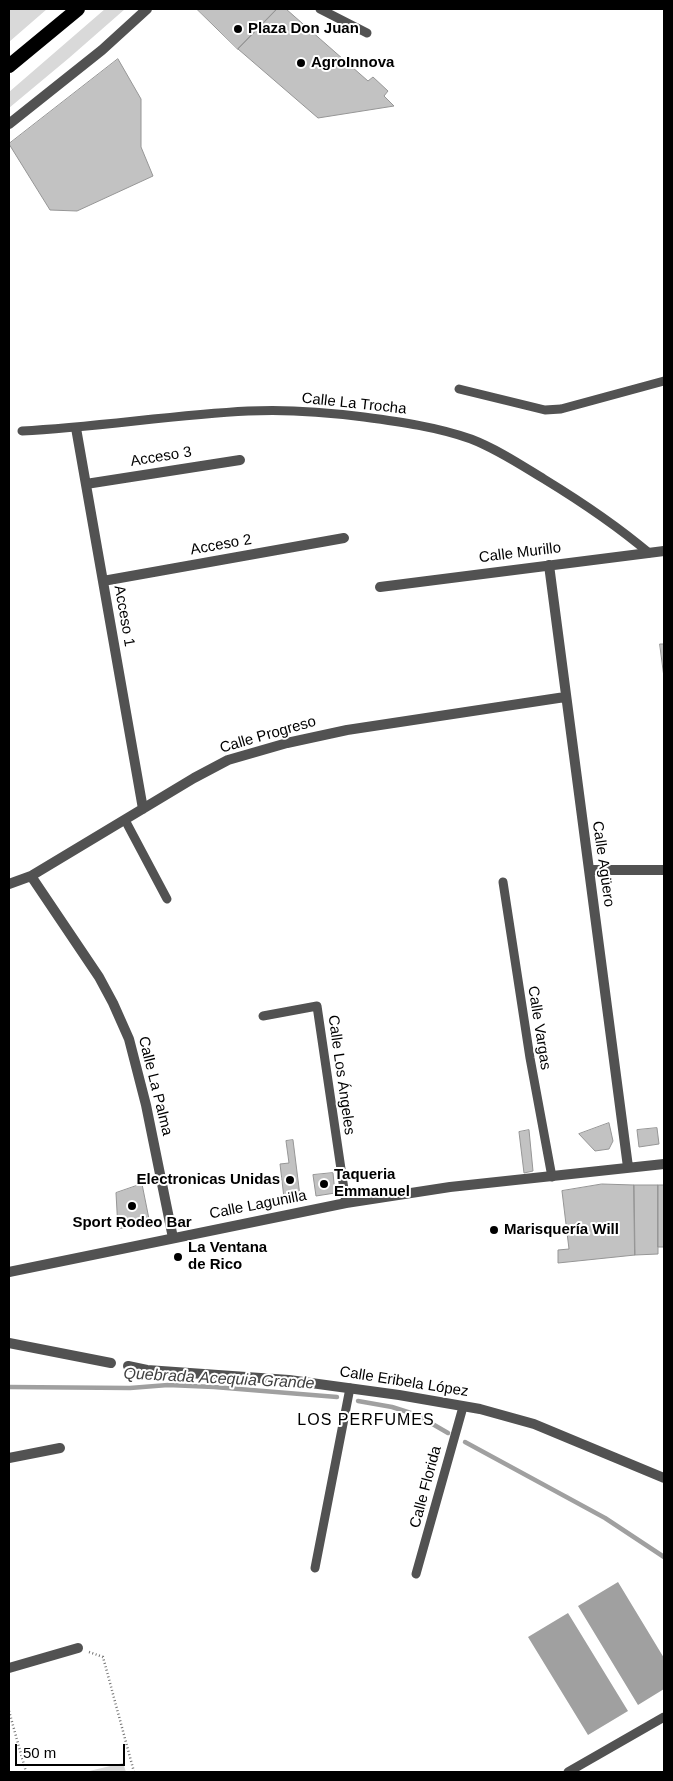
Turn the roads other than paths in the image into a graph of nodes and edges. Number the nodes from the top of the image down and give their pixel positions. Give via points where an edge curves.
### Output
1 (78, 9) edge
2 (147, 9) edge
3 (320, 9) edge
4 (367, 33) dead end
5 (9, 66) edge
6 (9, 124) edge
7 (664, 380) edge
8 (459, 389) dead end
9 (76, 428) junction
10 (22, 431) dead end
11 (240, 460) dead end
12 (86, 484) junction
13 (344, 538) dead end
14 (664, 551) edge
15 (649, 553) junction
16 (549, 565) junction
17 (103, 581) junction
18 (380, 587) dead end
19 (565, 697) junction
20 (143, 809) junction
21 (125, 820) junction
22 (589, 870) junction
23 (664, 870) edge
24 (31, 876) junction
25 (503, 882) dead end
26 (9, 884) edge
27 (167, 899) dead end
28 (263, 1016) dead end
29 (664, 1164) edge
30 (628, 1167) junction
31 (552, 1177) junction
32 (346, 1203) junction
33 (173, 1238) junction
34 (9, 1272) edge
35 (9, 1343) edge
36 (111, 1363) dead end
37 (128, 1366) dead end
38 (350, 1388) junction
39 (462, 1407) junction
40 (60, 1448) dead end
41 (9, 1458) edge
42 (664, 1478) edge
43 (314, 1568) dead end
44 (416, 1574) dead end
45 (78, 1648) road end
46 (9, 1668) edge
47 (664, 1717) edge
48 (568, 1772) edge

1 - 5 highway
2 - 6 street via 102,50
3 - 4 lane
7 - 8 lane via 561,409 545,410
9 - 10 lane, Calle La Trocha
9 - 12 street, Acceso 1
9 - 15 lane, Calle La Trocha via 250,411 318,412 408,422 458,435 493,450 572,496
11 - 12 street, Acceso 3
12 - 17 street, Acceso 1
13 - 17 street, Acceso 2
14 - 15 street, Calle Murillo
15 - 16 street, Calle Murillo
16 - 18 street, Calle Murillo
16 - 19 street, Calle Agüero
17 - 20 street, Acceso 1
19 - 20 street, Calle Progreso via 347,730 286,743 228,760
19 - 22 street, Calle Agüero
20 - 21 street, Calle Progreso
21 - 24 street, Calle Progreso
21 - 27 lane
22 - 23 street
22 - 30 street, Calle Agüero
24 - 26 street, Calle Progreso
24 - 33 street, Calle La Palma via 99,977 129,1039
25 - 31 lane, Calle Vargas
28 - 32 lane, Calle Los Ángeles via 318,1006
29 - 30 street, Calle Lagunilla
30 - 31 street, Calle Lagunilla
31 - 32 street, Calle Lagunilla via 450,1187
32 - 33 street, Calle Lagunilla
33 - 34 street, Calle Lagunilla
35 - 36 street
37 - 38 street, Calle Eribela López
38 - 39 street, Calle Eribela López
38 - 43 lane
39 - 42 street, Calle Eribela López via 534,1424
39 - 44 lane, Calle Florida
40 - 41 street
45 - 46 street
47 - 48 lane

